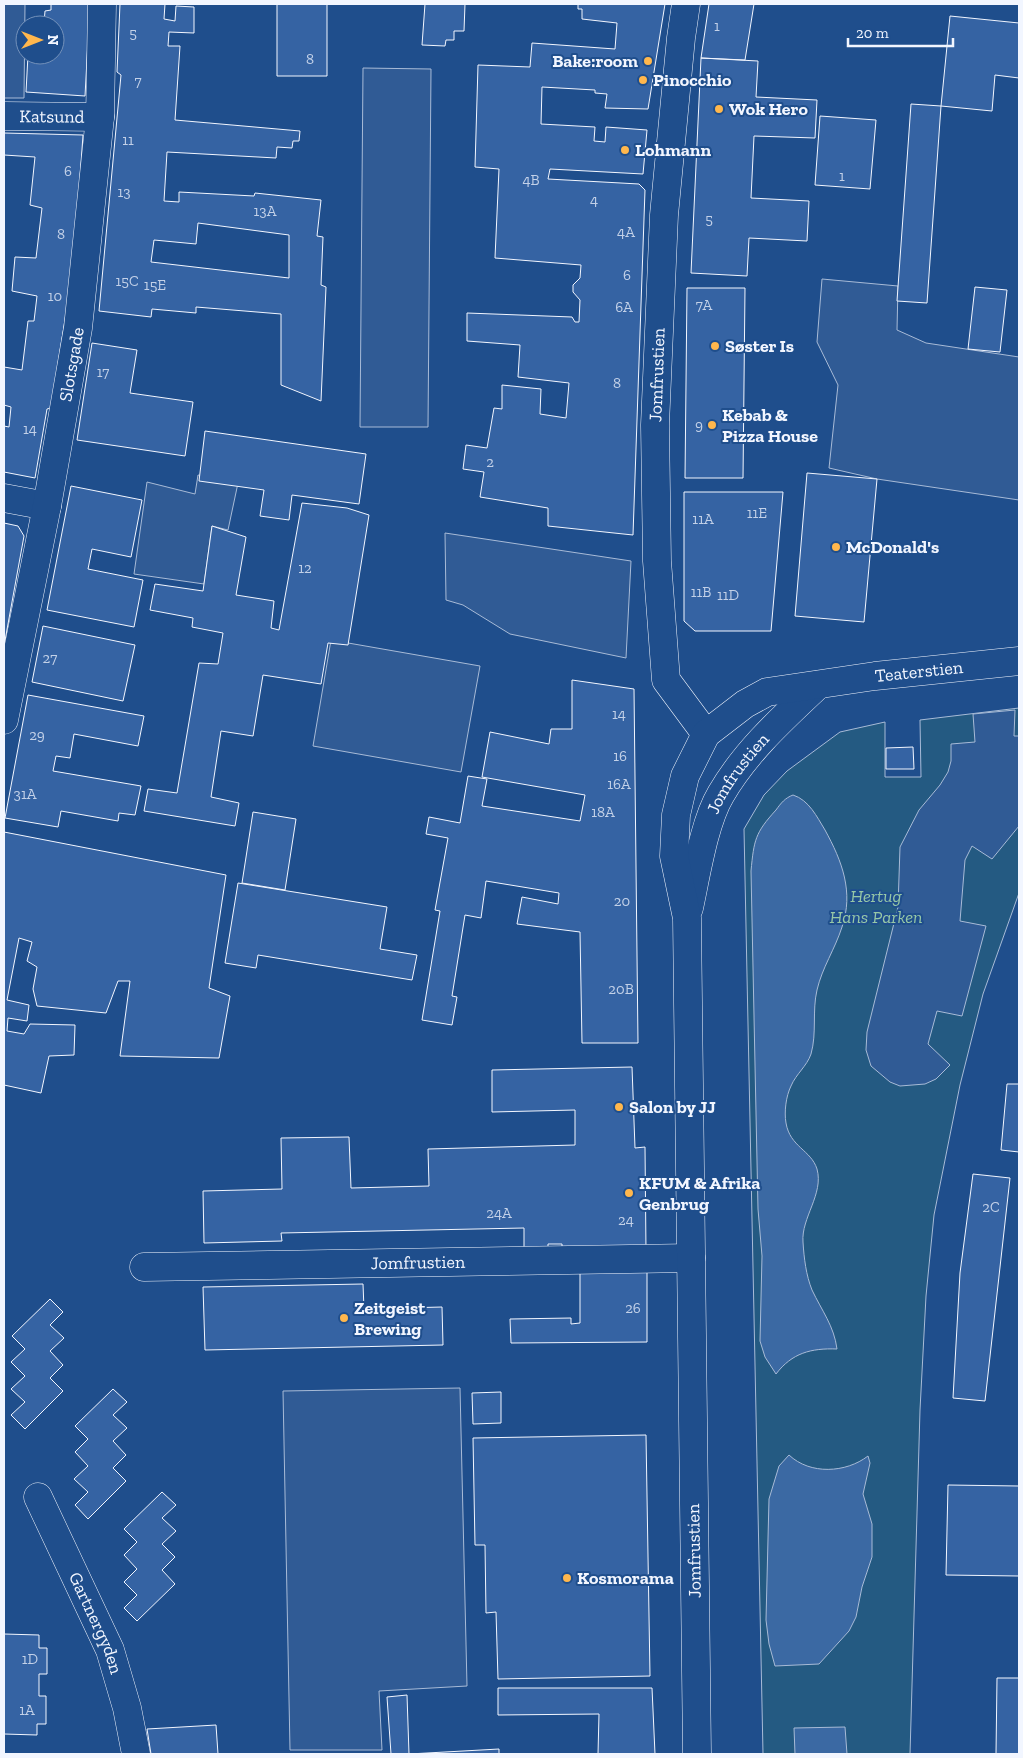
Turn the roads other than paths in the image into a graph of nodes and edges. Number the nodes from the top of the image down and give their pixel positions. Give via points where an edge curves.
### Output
1 (102, 4) edge
2 (686, 4) edge
3 (4, 116) edge
4 (100, 117) junction
5 (4, 498) edge
6 (47, 506) junction
7 (1019, 660) edge
8 (818, 685) junction
9 (4, 720) edge
10 (706, 734) junction
11 (686, 918) junction
12 (691, 1258) junction
13 (144, 1267) dead end
14 (38, 1497) dead end
15 (136, 1754) edge
16 (697, 1754) edge

1 - 4 street, Slotsgade
2 - 10 street, Jomfrustien via 664,215 655,425 657,561 666,680
3 - 4 street, Katsund
4 - 6 street, Slotsgade via 78,328
5 - 6 street
6 - 9 street, Slotsgade
7 - 8 street, Teaterstien
8 - 10 street, Jomfrustien via 767,692
8 - 11 street, Jomfrustien via 746,757 720,795 704,843
10 - 11 street, Jomfrustien via 685,776 676,815 674,856
11 - 12 street, Jomfrustien
12 - 13 street, Jomfrustien
12 - 16 street, Jomfrustien
14 - 15 street, Gartnergyden via 110,1650

